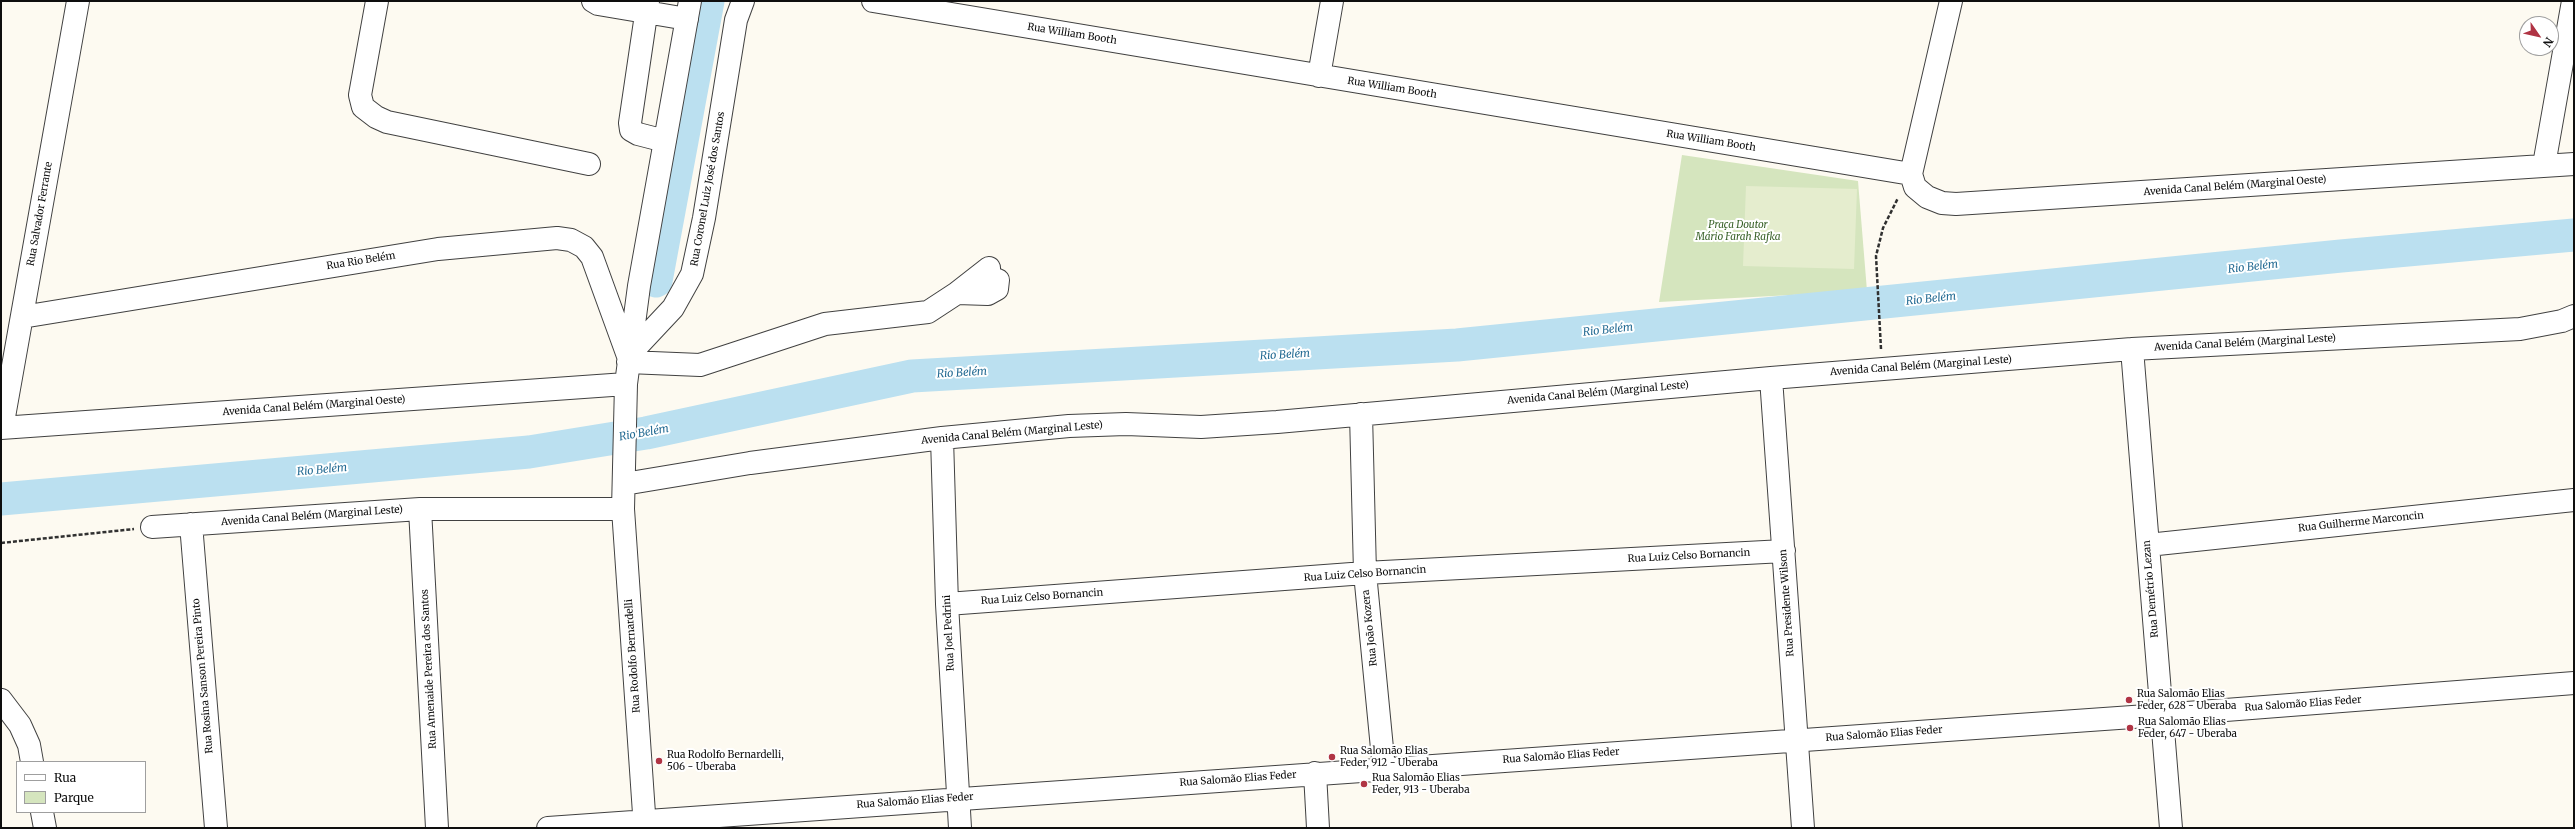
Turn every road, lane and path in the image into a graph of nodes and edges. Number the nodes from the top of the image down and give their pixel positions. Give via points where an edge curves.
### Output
1 (78, 1) edge
2 (377, 1) edge
3 (593, 1) edge
4 (743, 1) edge
5 (873, 1) edge
6 (1332, 1) edge
7 (1951, 1) edge
8 (2573, 1) edge
9 (647, 7) edge
10 (688, 10) edge
11 (1319, 76) junction
12 (665, 141) junction
13 (589, 164) dead end
14 (2574, 164) edge
15 (2544, 165) junction
16 (1910, 174) junction
17 (957, 293) dead end
18 (2574, 316) edge
19 (22, 317) junction
20 (1882, 348) dead end
21 (2132, 349) junction
22 (628, 359) junction
23 (1771, 378) junction
24 (626, 384) junction
25 (1361, 414) junction
26 (2, 428) edge
27 (942, 438) junction
28 (624, 484) junction
29 (2574, 500) edge
30 (623, 508) junction
31 (420, 509) junction
32 (191, 524) junction
33 (152, 527) joint
34 (1, 543) edge
35 (2148, 545) junction
36 (1784, 551) junction
37 (1365, 573) junction
38 (948, 604) junction
39 (2574, 683) edge
40 (1, 700) edge
41 (2161, 715) junction
42 (1797, 740) junction
43 (32, 761) edge
44 (1384, 769) junction
45 (1315, 773) junction
46 (958, 798) junction
47 (42, 813) edge
48 (645, 824) edge
49 (45, 828) edge
50 (216, 828) edge
51 (437, 828) edge
52 (548, 828) edge
53 (960, 828) edge
54 (1318, 828) edge
55 (1804, 828) edge
56 (2171, 828) edge

1 - 19 street, Rua Salvador Ferrante
2 - 13 street via 360,94 363,107 376,117 387,122
3 - 9 street via 598,4
4 - 22 street, Rua Coronel Luiz José dos Santos via 736,20 703,225 692,274 673,308
5 - 11 street, Rua William Booth
6 - 11 street
7 - 16 street
8 - 15 street
9 - 10 street
9 - 12 street via 630,123 632,130 638,134
10 - 12 street
11 - 16 street, Rua William Booth
12 - 22 street
14 - 15 street, Avenida Canal Belém (Marginal Oeste)
15 - 16 street, Avenida Canal Belém (Marginal Oeste) via 1956,204 1942,203 1927,197 1915,187
16 - 20 path via 1883,228 1876,256 1875,272
17 - 22 street via 928,312 825,324 700,365
18 - 21 street, Avenida Canal Belém (Marginal Leste) via 2562,321 2520,329
19 - 22 street, Rua Rio Belém via 438,249 557,238 571,240 584,247 592,257
19 - 26 street, Rua Salvador Ferrante
21 - 23 street, Avenida Canal Belém (Marginal Leste)
21 - 35 street, Rua Demétrio Lezan
22 - 24 street
23 - 25 street, Avenida Canal Belém (Marginal Leste)
23 - 36 street, Rua Presidente Wilson
24 - 26 street, Avenida Canal Belém (Marginal Oeste)
24 - 28 street, Rua Rodolfo Bernardelli
25 - 27 street, Avenida Canal Belém (Marginal Leste) via 1201,427 1126,424 1069,426
25 - 37 street, Rua João Kozera
27 - 28 street, Avenida Canal Belém (Marginal Leste) via 750,463
27 - 38 street, Rua Joel Pedrini
28 - 30 street, Rua Rodolfo Bernardelli
29 - 35 street, Rua Guilherme Marconcin
30 - 31 street, Avenida Canal Belém (Marginal Leste)
30 - 48 street, Rua Rodolfo Bernardelli
31 - 32 street, Avenida Canal Belém (Marginal Leste)
31 - 51 street, Rua Amenaide Pereira dos Santos
32 - 33 street, Avenida Canal Belém (Marginal Leste)
32 - 50 street, Rua Rosina Sanson Pereira Pinto
33 - 34 path
35 - 41 street, Rua Demétrio Lezan
36 - 37 street, Rua Luiz Celso Bornancin
36 - 42 street, Rua Presidente Wilson
37 - 38 street, Rua Luiz Celso Bornancin
37 - 44 street, Rua João Kozera
38 - 46 street, Rua Joel Pedrini
39 - 41 street, Rua Salomão Elias Feder
40 - 43 street via 20,725 29,745
41 - 42 street, Rua Salomão Elias Feder
41 - 56 street, Rua Demétrio Lezan
42 - 44 street, Rua Salomão Elias Feder
42 - 55 street, Rua Presidente Wilson
44 - 45 street, Rua Salomão Elias Feder
45 - 46 street, Rua Salomão Elias Feder
45 - 54 street
46 - 48 street, Rua Salomão Elias Feder
46 - 53 street, Rua Joel Pedrini
47 - 49 street
48 - 52 street, Rua Salomão Elias Feder

